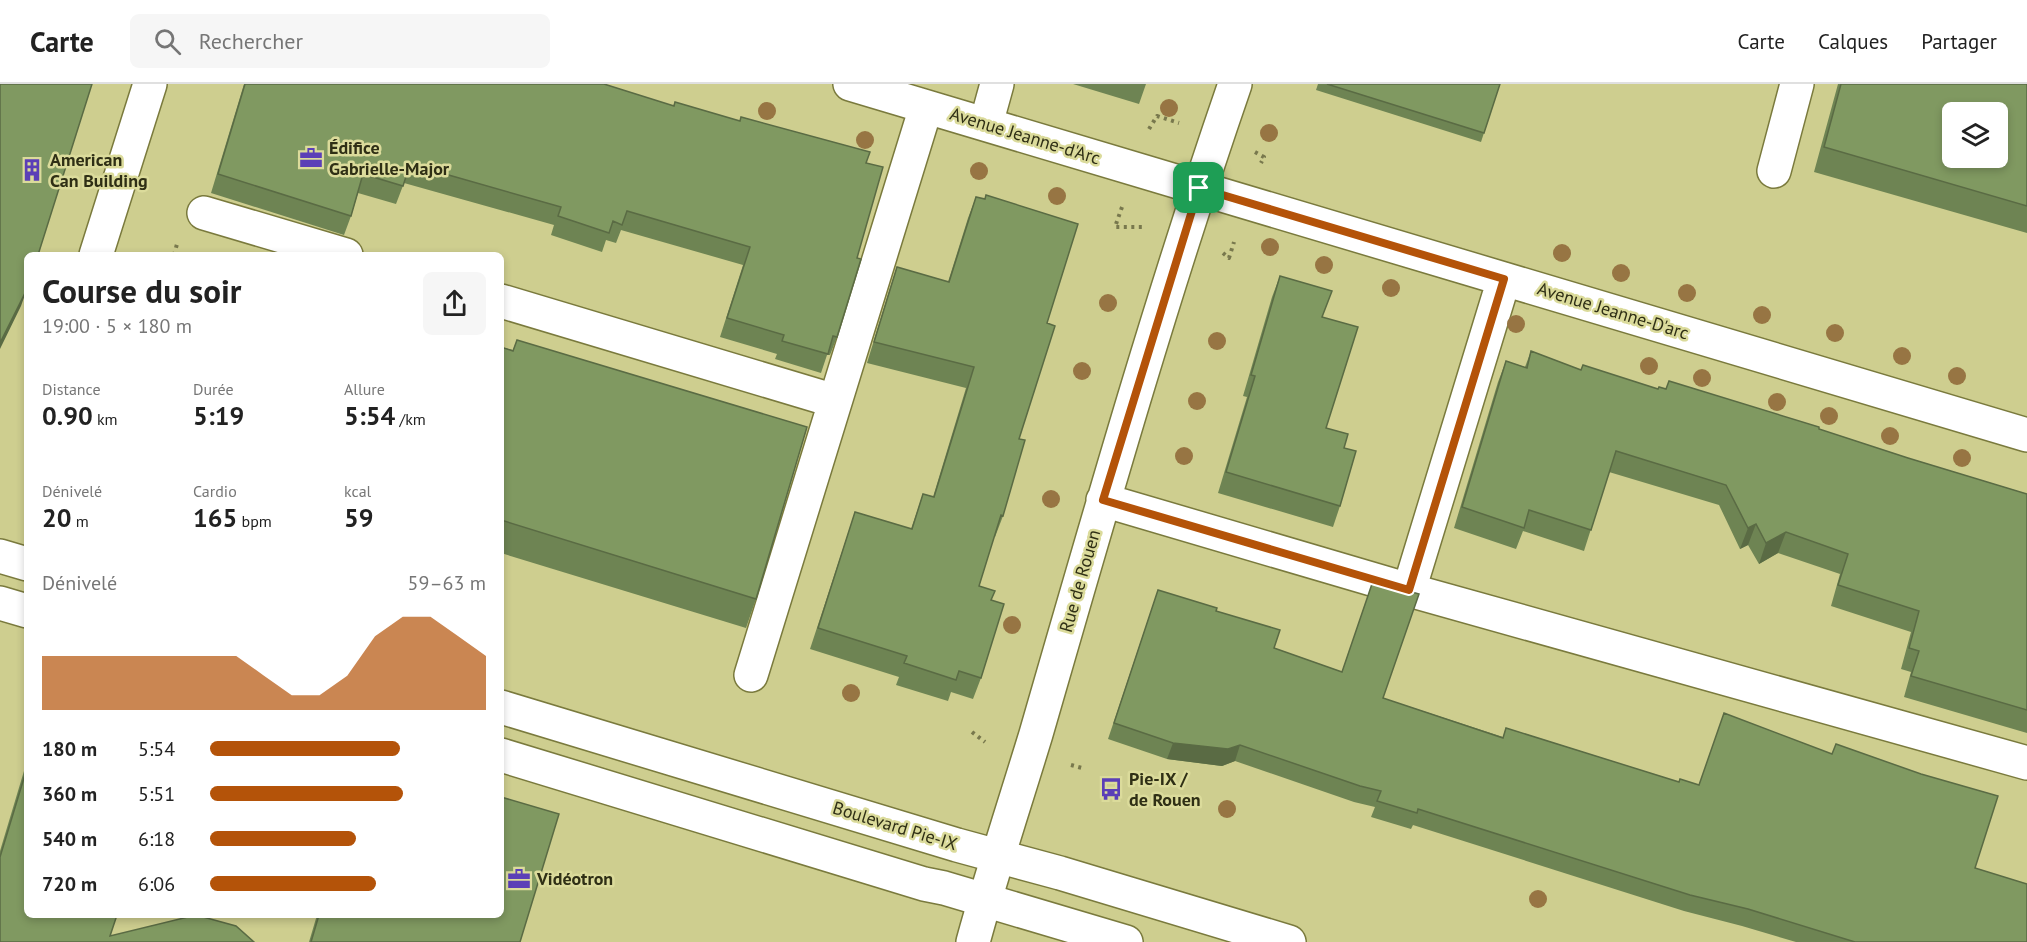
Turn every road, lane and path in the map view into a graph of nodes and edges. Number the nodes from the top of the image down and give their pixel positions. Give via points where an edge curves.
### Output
1 (150, 84) edge
2 (850, 84) edge
3 (997, 84) edge
4 (1235, 84) edge
5 (1797, 84) edge
6 (926, 107) junction
7 (1157, 116) dead end
8 (986, 124) junction
9 (1189, 126) dead end
10 (1774, 171) dead end
11 (1199, 188) junction
12 (204, 213) dead end
13 (1114, 226) dead end
14 (1154, 227) dead end
15 (97, 252) edge
16 (336, 252) edge
17 (1504, 279) junction
18 (504, 302) edge
19 (835, 401) junction
20 (789, 435) edge
21 (2027, 435) edge
22 (822, 444) junction
23 (1103, 500) junction
24 (0, 556) edge
25 (24, 563) edge
26 (1409, 590) junction
27 (0, 603) edge
28 (24, 610) edge
29 (751, 675) dead end
30 (504, 708) edge
31 (972, 732) dead end
32 (985, 742) dead end
33 (504, 756) edge
34 (2027, 763) edge
35 (997, 856) junction
36 (985, 900) junction
37 (973, 942) edge
38 (1125, 942) edge
39 (1289, 942) edge

1 - 15 street
2 - 6 street, Avenue Jeanne-d'Arc
3 - 8 street
4 - 11 street, Rue de Rouen
5 - 10 street
6 - 8 street, Avenue Jeanne-d'Arc
6 - 19 street
7 - 9 path
8 - 11 street, Avenue Jeanne-d'Arc
11 - 17 street, Avenue Jeanne-D'arc
11 - 23 street, Rue de Rouen
12 - 16 street
13 - 14 path
17 - 21 street, Avenue Jeanne-D'arc
17 - 26 street
18 - 19 street
19 - 22 street
20 - 22 street
22 - 29 street
23 - 26 street
23 - 35 street, Rue de Rouen
24 - 25 street
26 - 34 street
27 - 28 street
30 - 35 street, Boulevard Pie-IX
31 - 32 path
33 - 36 street
35 - 36 street, Rue de Rouen
35 - 39 street, Boulevard Pie-IX
36 - 37 street, Rue de Rouen
36 - 38 street

